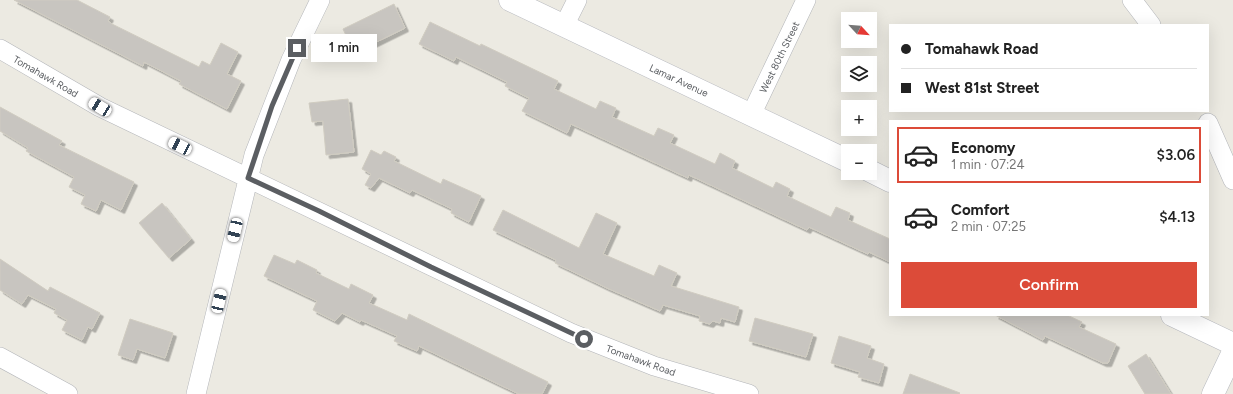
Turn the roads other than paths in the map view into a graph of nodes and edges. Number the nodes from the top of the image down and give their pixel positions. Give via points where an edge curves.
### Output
1 (320, 0) edge
2 (510, 0) edge
3 (577, 0) edge
4 (806, 0) edge
5 (1132, 0) edge
6 (1150, 24) edge
7 (564, 26) junction
8 (0, 49) edge
9 (751, 115) junction
10 (1209, 124) edge
11 (841, 158) edge
12 (877, 174) edge
13 (248, 178) junction
14 (889, 180) edge
15 (1233, 180) edge
16 (1174, 316) edge
17 (1233, 344) edge
18 (1233, 352) edge
19 (0, 356) edge
20 (68, 394) edge
21 (196, 394) edge
22 (749, 394) edge
23 (1213, 394) edge

1 - 13 street via 272,106
2 - 7 street, Lamar Avenue
3 - 7 street
4 - 9 street, West 80th Street
5 - 6 street
7 - 9 street, Lamar Avenue
8 - 13 street, Tomahawk Road via 100,107
9 - 11 street, Lamar Avenue
10 - 15 street
12 - 14 street
13 - 21 street
13 - 22 street, Tomahawk Road via 571,333 654,366
16 - 17 street
18 - 23 street
19 - 20 street

